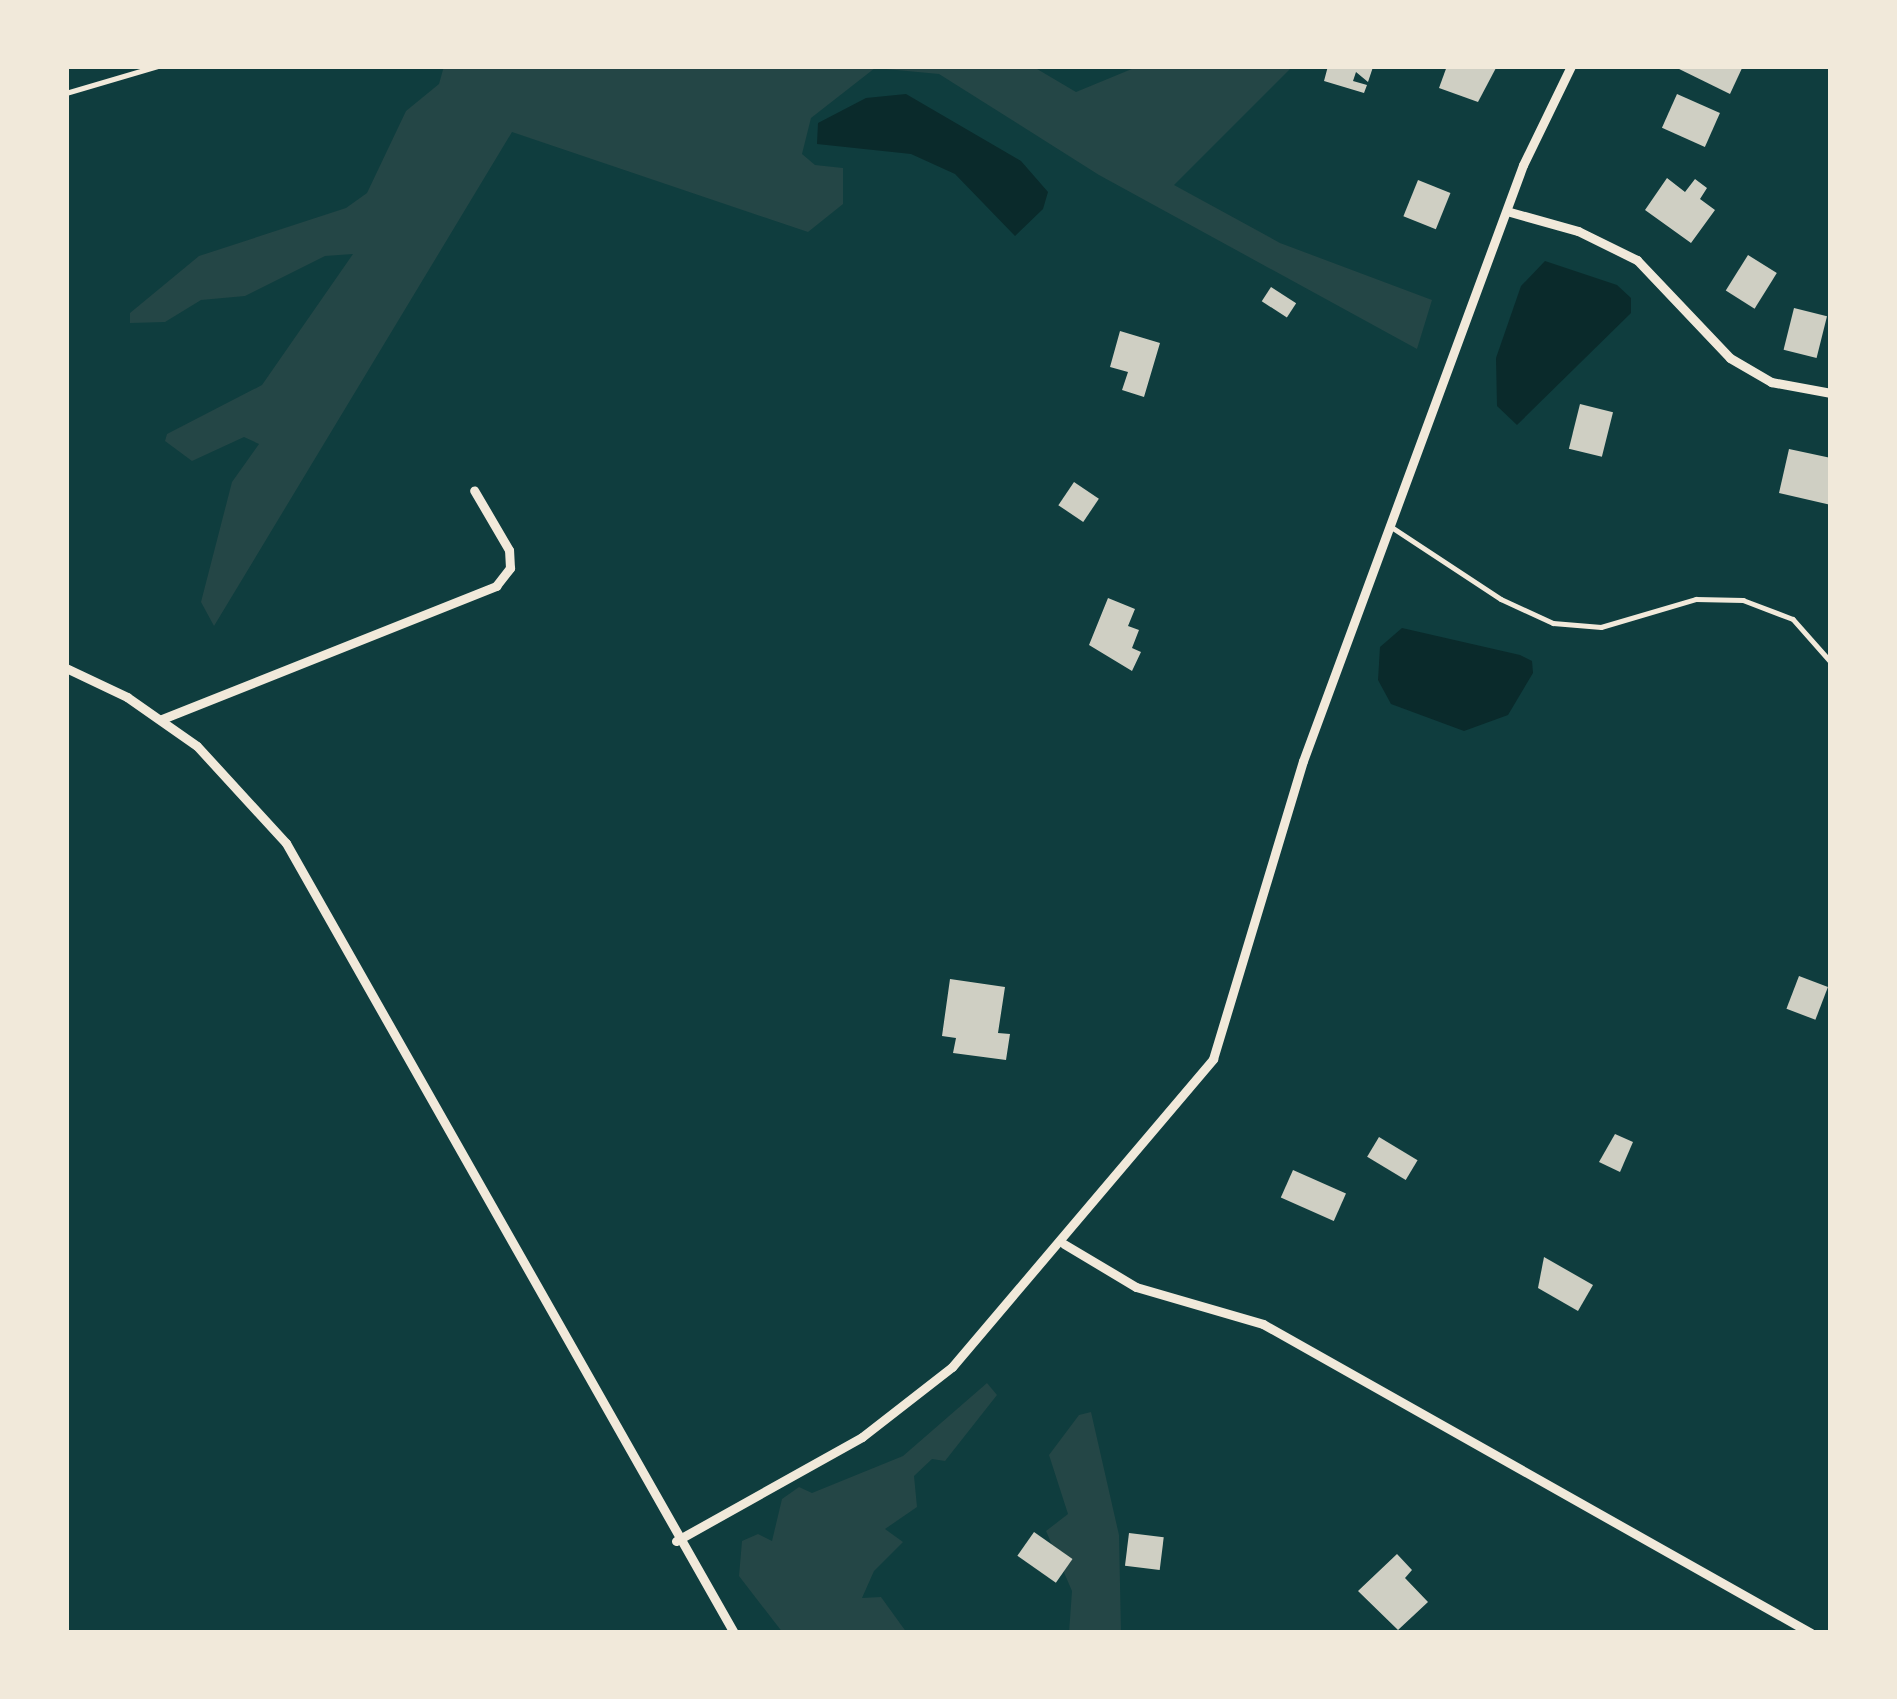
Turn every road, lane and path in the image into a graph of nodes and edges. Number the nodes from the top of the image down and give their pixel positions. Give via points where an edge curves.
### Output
1 (158, 66) edge
2 (1571, 66) edge
3 (66, 93) edge
4 (1510, 212) junction
5 (1831, 393) edge
6 (474, 490) dead end
7 (1393, 528) junction
8 (1831, 662) edge
9 (66, 668) edge
10 (162, 719) junction
11 (1064, 1244) junction
12 (676, 1541) junction
13 (734, 1633) edge
14 (1810, 1633) edge

1 - 3 lane
2 - 4 street
4 - 5 street via 1637,260 1730,358 1771,382
4 - 7 street
6 - 10 street via 509,550 510,568 496,586
7 - 8 lane via 1553,623 1600,627 1696,599 1743,599 1793,620
7 - 11 street via 1303,761 1213,1059
9 - 10 street
10 - 12 street via 232,778 286,843
11 - 12 street via 1001,1318 908,1404
11 - 14 street via 1136,1287 1263,1324
12 - 13 street

